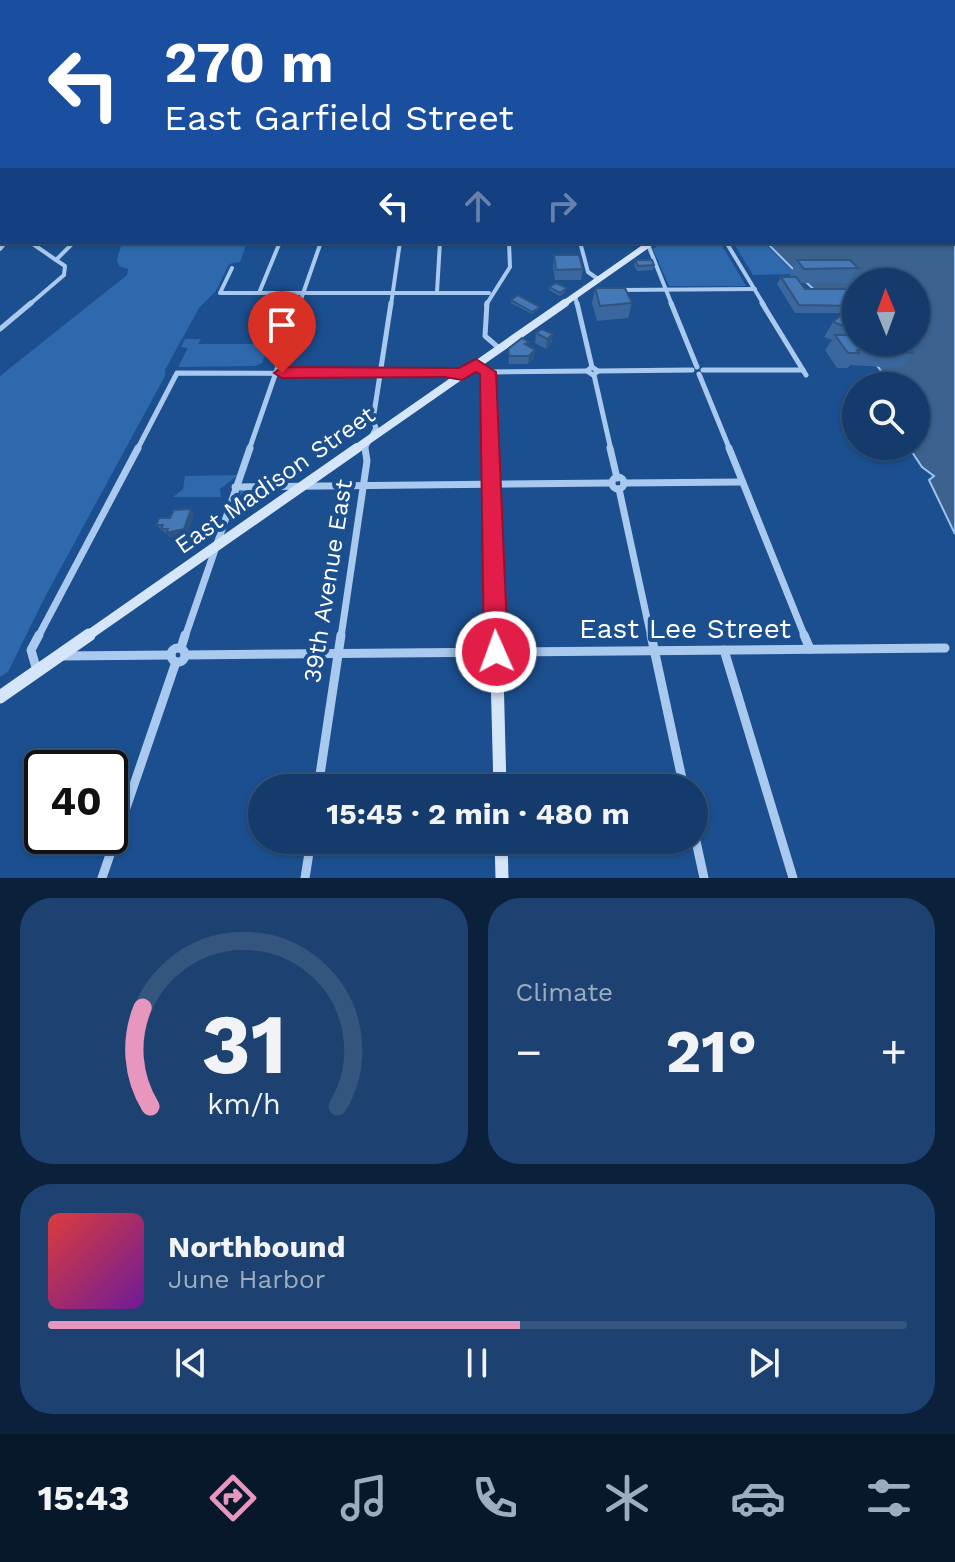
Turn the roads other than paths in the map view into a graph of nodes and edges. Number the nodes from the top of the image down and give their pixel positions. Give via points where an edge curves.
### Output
1 (33, 244) edge
2 (72, 244) edge
3 (279, 244) edge
4 (320, 244) edge
5 (400, 244) edge
6 (440, 244) edge
7 (509, 244) edge
8 (581, 244) edge
9 (647, 244) edge
10 (648, 244) edge
11 (727, 244) edge
12 (56, 260) junction
13 (232, 268) dead end
14 (598, 279) junction
15 (755, 289) junction
16 (596, 290) edge
17 (609, 290) edge
18 (665, 290) junction
19 (303, 292) junction
20 (394, 292) junction
21 (437, 292) junction
22 (579, 292) junction
23 (259, 293) junction
24 (489, 293) junction
25 (0, 329) edge
26 (499, 348) junction
27 (476, 364) junction
28 (698, 370) junction
29 (593, 371) junction
30 (381, 372) junction
31 (488, 372) junction
32 (276, 373) junction
33 (462, 374) junction
34 (370, 438) junction
35 (742, 482) junction
36 (618, 483) junction
37 (491, 484) junction
38 (303, 485) junction
39 (364, 485) junction
40 (235, 487) junction
41 (215, 547) junction
42 (945, 648) dead end
43 (810, 649) junction
44 (654, 650) junction
45 (724, 650) junction
46 (183, 652) junction
47 (496, 652) junction
48 (337, 653) junction
49 (59, 656) junction
50 (174, 658) junction
51 (37, 672) junction
52 (0, 697) edge
53 (320, 774) edge
54 (500, 774) edge
55 (681, 774) edge
56 (309, 854) edge
57 (501, 854) edge
58 (699, 854) edge
59 (102, 878) edge
60 (305, 878) edge
61 (502, 878) edge
62 (704, 878) edge
63 (793, 878) edge

1 - 12 street
2 - 12 street
3 - 23 street
4 - 19 street
5 - 20 street, 39th Avenue East
6 - 21 street
7 - 24 street via 510,267
8 - 14 street via 588,272
9 - 14 main road, East Madison Street
10 - 18 street
11 - 15 street
12 - 25 street via 65,266 64,275
13 - 23 street via 220,293
14 - 22 main road, East Madison Street
15 - 18 street
15 - 28 street via 804,372
16 - 22 street
17 - 18 street
18 - 28 street
19 - 20 street
19 - 23 street
19 - 32 street
20 - 21 street
20 - 30 street, 39th Avenue East
21 - 24 street
22 - 26 main road, East Madison Street
22 - 29 street
24 - 26 street via 485,336
26 - 27 main road, East Madison Street
27 - 31 main road
27 - 33 main road, East Madison Street
28 - 29 street
28 - 35 street
29 - 31 street
29 - 36 street
30 - 32 street
30 - 33 street
30 - 34 street, 39th Avenue East via 376,428
31 - 37 main road
32 - 40 street
32 - 51 street via 177,373 31,650
33 - 34 main road, East Madison Street
34 - 38 main road, East Madison Street
34 - 39 street, 39th Avenue East via 364,450
35 - 36 street
35 - 43 street
36 - 37 street
36 - 44 street
37 - 39 street
37 - 47 main road
38 - 39 street
38 - 40 street
38 - 41 main road, East Madison Street
39 - 48 street, 39th Avenue East
40 - 41 street
41 - 46 street
41 - 49 main road, East Madison Street
42 - 43 street, East Lee Street
43 - 45 street, East Lee Street
44 - 45 street, East Lee Street
44 - 47 street, East Lee Street
44 - 55 street
45 - 63 street
46 - 48 street, East Lee Street
46 - 50 street
47 - 48 street, East Lee Street
47 - 54 main road
48 - 53 street, 39th Avenue East
49 - 50 street
49 - 51 main road, East Madison Street
50 - 59 street
51 - 52 main road, East Madison Street
56 - 60 street
57 - 61 main road
58 - 62 street

